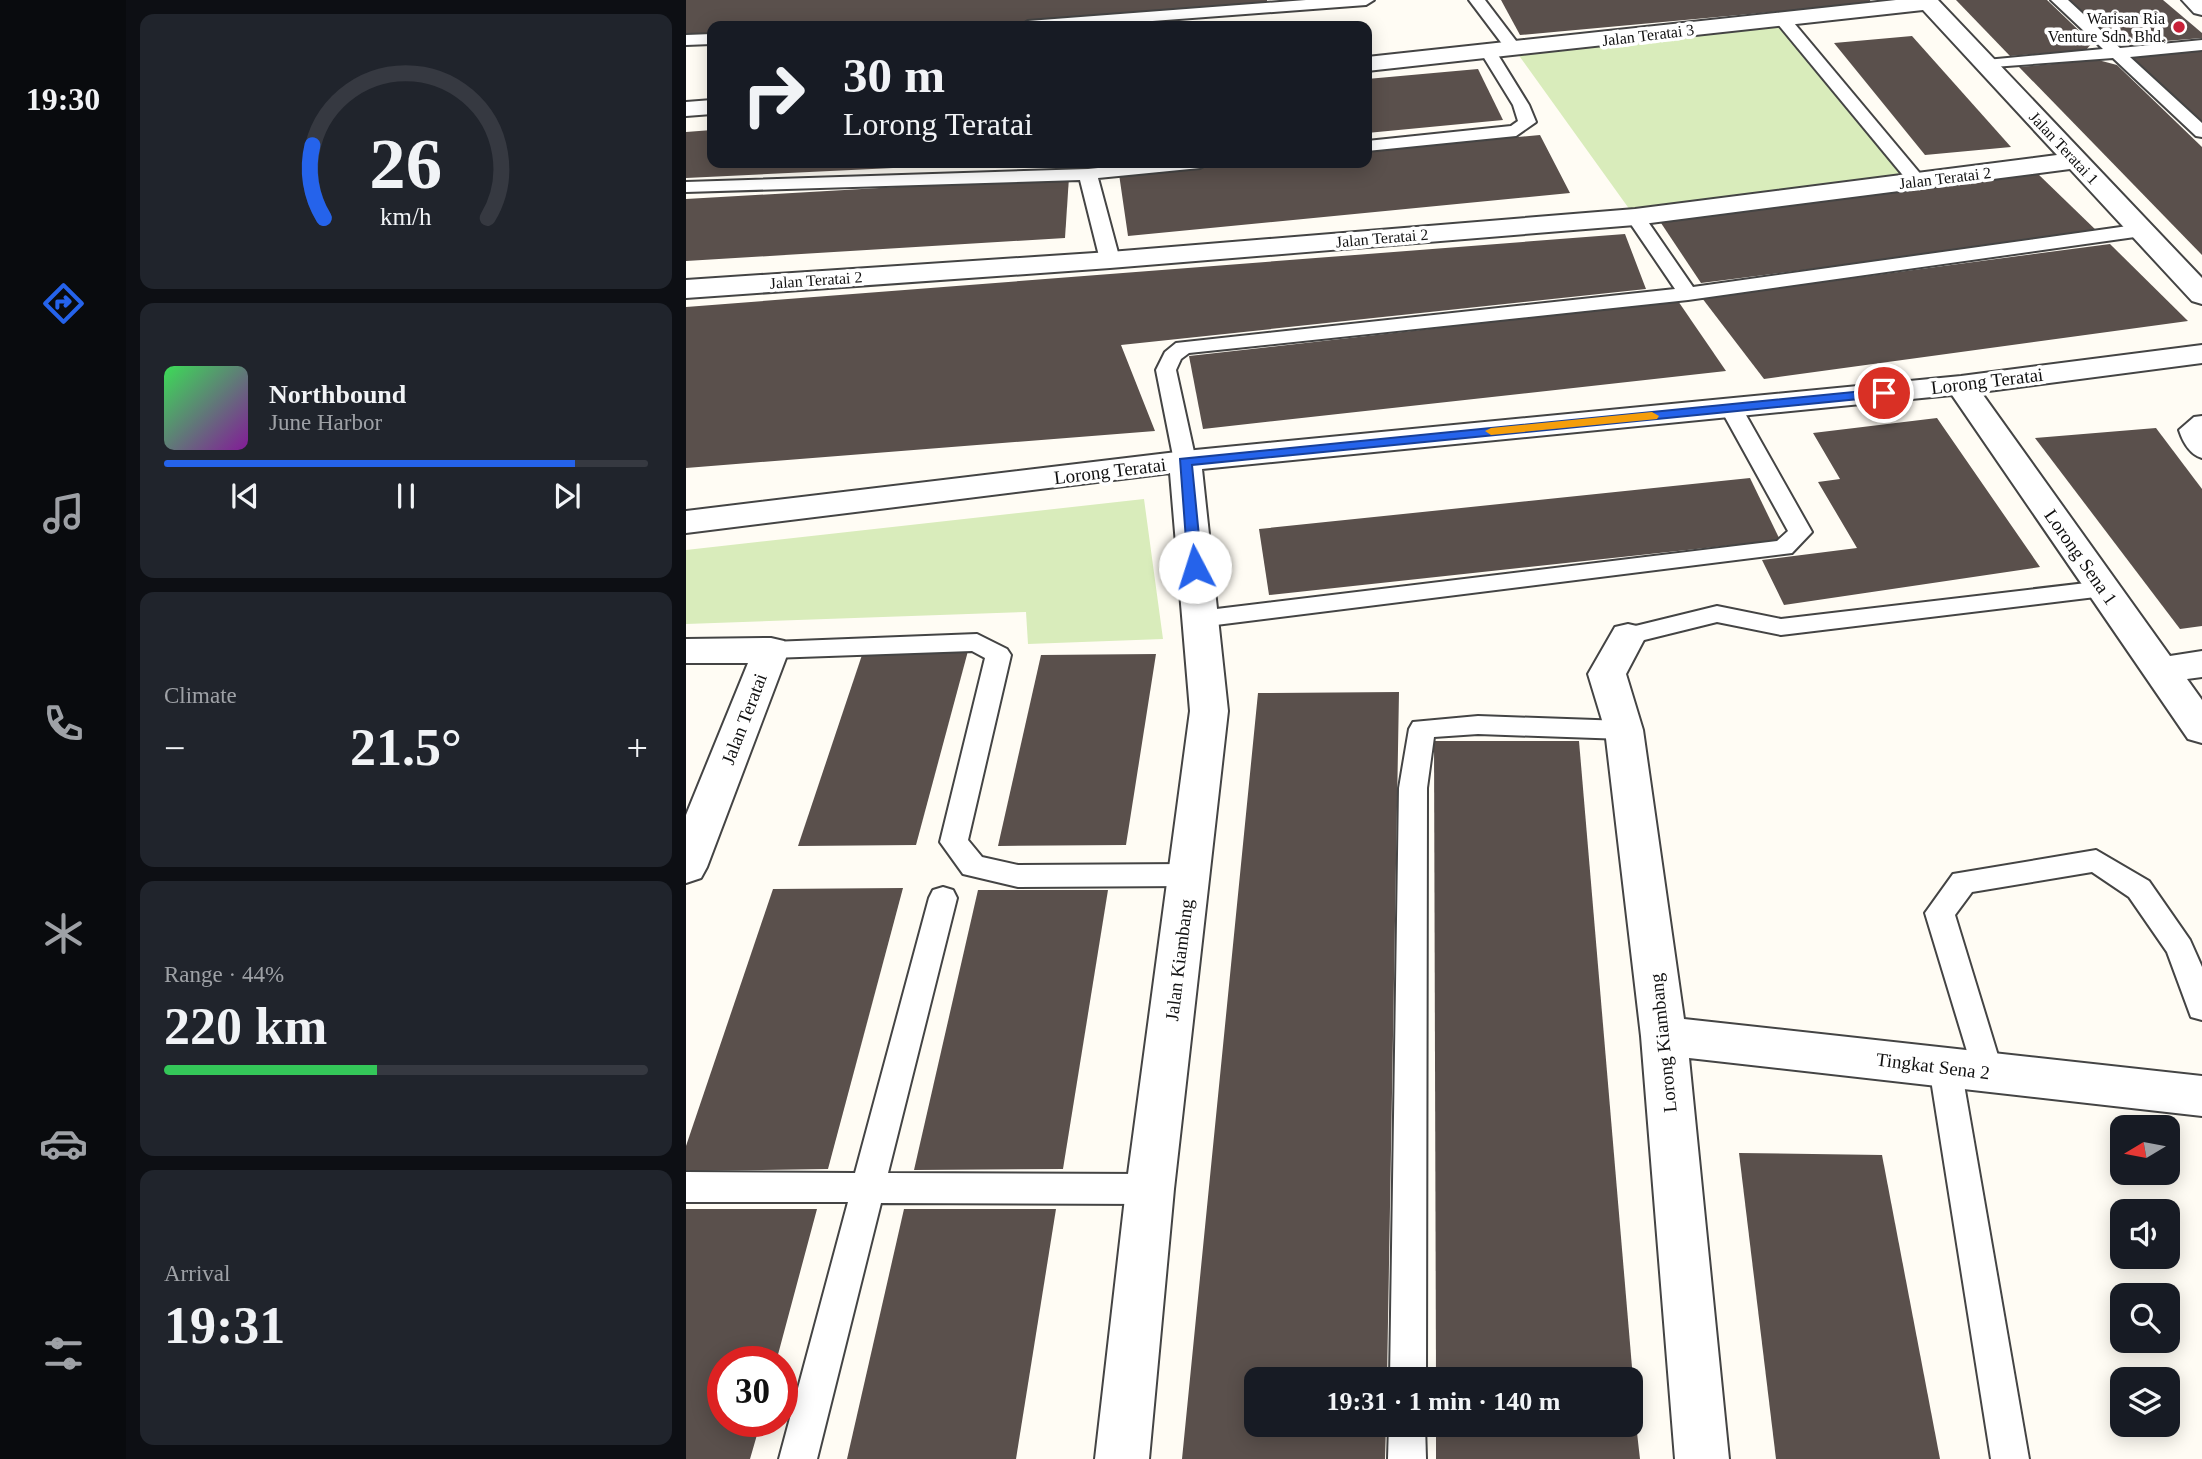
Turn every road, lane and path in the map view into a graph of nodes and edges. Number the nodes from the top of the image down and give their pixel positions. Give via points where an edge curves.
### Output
1 (1367, 0) edge
2 (1477, 0) edge
3 (2059, 0) edge
4 (2193, 0) edge
5 (1928, 1) edge
6 (2202, 8) edge
7 (1783, 20) junction
8 (1100, 21) edge
9 (707, 39) edge
10 (686, 40) edge
11 (2202, 45) edge
12 (1515, 50) junction
13 (1489, 53) junction
14 (2116, 53) junction
15 (1372, 64) edge
16 (1986, 65) junction
17 (707, 107) edge
18 (686, 108) edge
19 (2202, 132) edge
20 (1372, 145) edge
21 (2075, 161) junction
22 (1149, 168) edge
23 (1088, 174) junction
24 (1917, 181) junction
25 (686, 187) edge
26 (1635, 217) junction
27 (2141, 230) junction
28 (1111, 260) junction
29 (686, 289) edge
30 (1688, 294) junction
31 (2202, 295) edge
32 (2202, 354) edge
33 (1961, 386) junction
34 (1731, 408) junction
35 (2202, 422) edge
36 (2202, 451) edge
37 (1185, 461) junction
38 (686, 522) edge
39 (2103, 589) junction
40 (1200, 619) junction
41 (1628, 636) joint
42 (771, 650) junction
43 (686, 651) edge
44 (2202, 664) edge
45 (2160, 670) junction
46 (2202, 729) edge
47 (1624, 730) junction
48 (686, 867) edge
49 (1189, 875) junction
50 (943, 898) dead end
51 (2202, 1008) edge
52 (1664, 1036) junction
53 (1966, 1070) junction
54 (2202, 1096) edge
55 (686, 1187) edge
56 (1150, 1189) junction
57 (869, 1190) junction
58 (1408, 1367) edge
59 (1407, 1437) edge
60 (798, 1459) edge
61 (1122, 1459) edge
62 (1407, 1459) edge
63 (1702, 1459) edge
64 (2010, 1459) edge

1 - 8 lane
2 - 12 lane
3 - 14 lane
4 - 6 street
5 - 7 street, Jalan Teratai 3
5 - 16 street, Jalan Teratai 1
7 - 12 street, Jalan Teratai 3
7 - 24 lane
9 - 10 lane
11 - 14 lane
12 - 13 street, Jalan Teratai 3
13 - 15 street, Jalan Teratai 3
13 - 20 lane via 1527,122 1516,131
14 - 16 lane
14 - 19 lane
16 - 21 street, Jalan Teratai 1
17 - 18 street
21 - 24 street, Jalan Teratai 2
21 - 27 street, Jalan Teratai 1
22 - 23 lane
23 - 25 lane
23 - 28 lane
24 - 26 street, Jalan Teratai 2
26 - 28 street, Jalan Teratai 2
26 - 30 lane
27 - 30 lane
27 - 31 street, Jalan Teratai 1
28 - 29 street, Jalan Teratai 2
30 - 37 lane via 1183,347 1166,370
32 - 33 street, Lorong Teratai
33 - 34 street, Lorong Teratai
33 - 39 street, Lorong Sena 1
34 - 37 street, Lorong Teratai
34 - 40 lane via 1800,532 1784,548
35 - 36 lane via 2190,430
37 - 38 street, Lorong Teratai
37 - 40 street, Jalan Kiambang
39 - 41 lane via 1781,627 1717,614
39 - 45 street, Lorong Sena 1
40 - 49 street, Jalan Kiambang via 1209,711
41 - 47 street, Lorong Kiambang via 1607,674
42 - 43 street, Jalan Teratai
42 - 48 street, Jalan Teratai
42 - 49 lane via 977,642 998,655 954,842 973,866 1018,876
44 - 45 street
45 - 46 street, Lorong Sena 1
47 - 52 street, Lorong Kiambang
47 - 58 lane via 1478,725 1422,729 1413,788
49 - 56 street, Jalan Kiambang
50 - 57 lane
51 - 53 lane via 2180,948 2139,889 2096,861 1963,882 1940,914
52 - 53 street, Tingkat Sena 2
52 - 63 street, Lorong Kiambang
53 - 54 street, Tingkat Sena 2
53 - 64 lane
55 - 57 lane
56 - 57 lane
56 - 61 street, Jalan Kiambang
57 - 60 lane
59 - 62 lane

